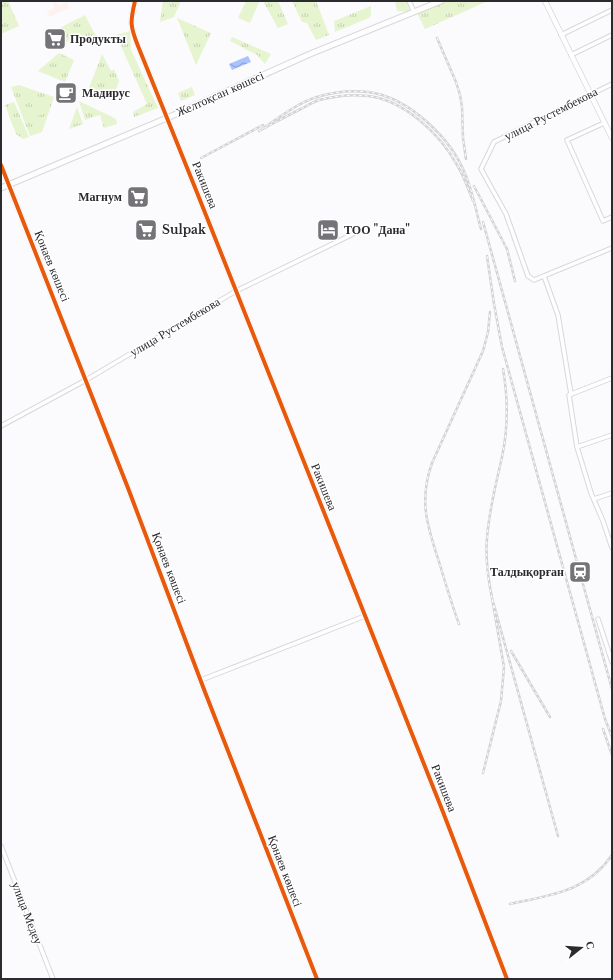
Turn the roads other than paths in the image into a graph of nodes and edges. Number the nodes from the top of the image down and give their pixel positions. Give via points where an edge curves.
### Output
1 (135, 1) edge
2 (410, 1) edge
3 (441, 1) edge
4 (545, 1) edge
5 (612, 10) edge
6 (414, 12) junction
7 (561, 35) junction
8 (612, 35) edge
9 (572, 55) junction
10 (612, 84) edge
11 (590, 94) junction
12 (167, 118) junction
13 (604, 123) junction
14 (612, 138) edge
15 (1, 165) edge
16 (9, 185) junction
17 (1, 188) edge
18 (612, 217) edge
19 (352, 234) dead end
20 (612, 248) edge
21 (544, 276) junction
22 (236, 291) junction
23 (612, 378) edge
24 (86, 380) junction
25 (570, 395) junction
26 (1, 426) edge
27 (612, 434) edge
28 (578, 447) junction
29 (612, 492) edge
30 (594, 499) junction
31 (612, 548) edge
32 (365, 616) junction
33 (598, 619) dead end
34 (612, 661) edge
35 (201, 680) junction
36 (1, 846) edge
37 (53, 979) edge
38 (317, 979) edge
39 (507, 979) edge

1 - 12 street, Ракишева via 131,29
2 - 6 street
3 - 6 main road, Желтоқсан көшесі
4 - 7 street
5 - 7 street
6 - 12 main road, Желтоқсан көшесі via 310,54
7 - 9 street
8 - 9 street
9 - 11 street
10 - 11 street, улица Рустембекова
11 - 13 street
11 - 21 street, улица Рустембекова via 494,142 481,169 506,214 528,276 534,280
12 - 16 main road, Желтоқсан көшесі
12 - 22 street, Ракишева
13 - 14 street
13 - 18 street via 567,140 602,221
15 - 16 street, Қонаев көшесі
16 - 17 main road, Желтоқсан көшесі
16 - 24 street, Қонаев көшесі
19 - 22 street, улица Рустембекова
20 - 21 street
21 - 25 street via 558,315
22 - 24 street, улица Рустембекова
22 - 32 street, Ракишева
23 - 25 street
24 - 26 street, улица Рустембекова
24 - 35 street, Қонаев көшесі
25 - 28 street
27 - 28 street
28 - 30 street
29 - 30 street
30 - 31 street
32 - 35 street
32 - 39 street, Ракишева
33 - 34 street
35 - 38 street, Қонаев көшесі
36 - 37 street, улица Медеу

